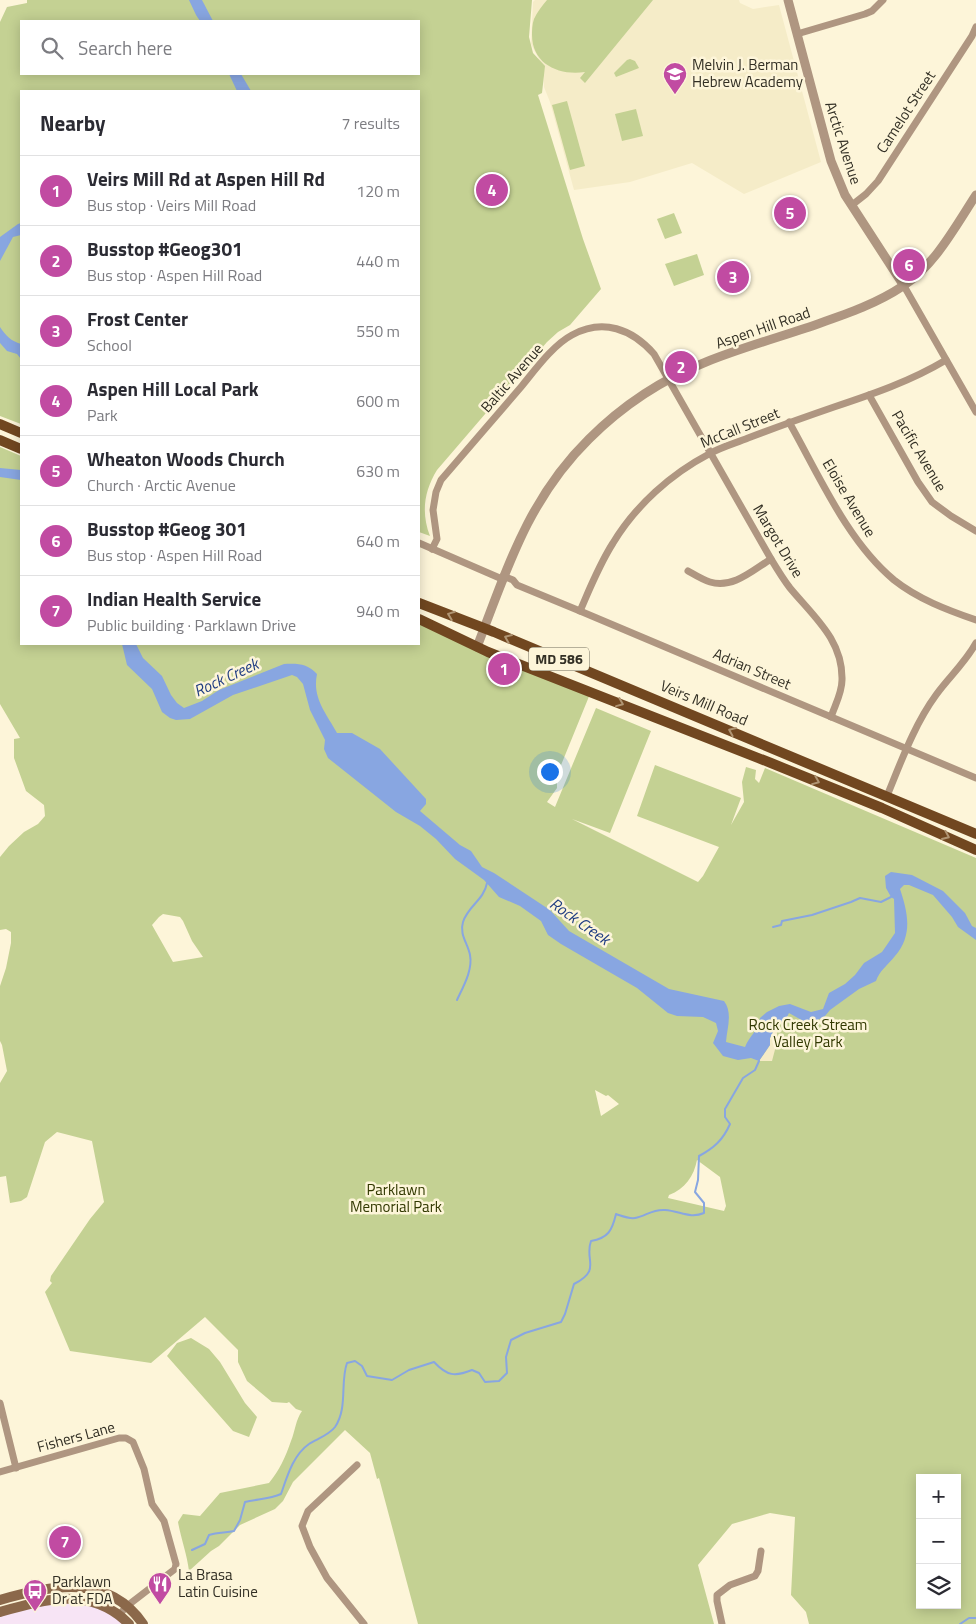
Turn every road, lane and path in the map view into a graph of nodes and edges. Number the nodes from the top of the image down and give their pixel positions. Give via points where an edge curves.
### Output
1 (788, 0) edge
2 (883, 0) edge
3 (976, 27) edge
4 (797, 34) junction
5 (976, 195) edge
6 (852, 206) junction
7 (904, 286) junction
8 (946, 360) junction
9 (670, 380) junction
10 (869, 395) junction
11 (976, 412) edge
12 (789, 422) junction
13 (0, 424) edge
14 (20, 433) edge
15 (0, 440) edge
16 (20, 449) edge
17 (711, 453) junction
18 (976, 531) edge
19 (420, 544) edge
20 (432, 549) junction
21 (771, 559) junction
22 (688, 571) dead end
23 (502, 579) junction
24 (420, 602) edge
25 (580, 611) junction
26 (420, 619) edge
27 (976, 620) edge
28 (484, 628) junction
29 (976, 643) edge
30 (477, 647) junction
31 (831, 717) junction
32 (907, 749) junction
33 (976, 778) edge
34 (887, 796) junction
35 (921, 811) junction
36 (916, 823) junction
37 (976, 834) edge
38 (976, 850) edge
39 (0, 1403) edge
40 (357, 1465) dead end
41 (16, 1468) junction
42 (0, 1472) edge
43 (761, 1551) dead end
44 (0, 1600) edge
45 (127, 1606) junction
46 (0, 1612) edge
47 (119, 1615) junction
48 (128, 1624) edge
49 (143, 1624) edge
50 (364, 1624) edge
51 (722, 1624) edge

1 - 4 street, Arctic Avenue
2 - 4 street via 865,14
3 - 6 street, Camelot Street via 878,181
4 - 6 street, Arctic Avenue via 831,161
5 - 7 street, Aspen Hill Road via 945,242
6 - 7 street, Arctic Avenue
7 - 8 street, Arctic Avenue
7 - 9 street, Aspen Hill Road via 867,307 705,362
8 - 10 street, McCall Street
8 - 11 street, Arctic Avenue
9 - 17 street, Margot Drive
9 - 20 street, Baltic Avenue via 644,343 619,329 595,327 573,334 560,343 441,480 433,510 437,539
9 - 23 street, Aspen Hill Road via 621,411 570,459 535,508
10 - 12 street, McCall Street
10 - 18 street, Pacific Avenue via 932,502
12 - 17 street, McCall Street
12 - 27 street, Eloise Avenue via 848,529 878,565 925,599
13 - 14 main road
15 - 16 main road
17 - 21 street, Margot Drive
17 - 25 street, McCall Street via 668,481 630,518 603,560
19 - 20 street, Adrian Street
20 - 23 street, Adrian Street
21 - 22 street via 726,584 709,582
21 - 31 street, Margot Drive via 837,648 842,681
23 - 25 street, Adrian Street via 513,580 517,585
23 - 28 street, Aspen Hill Road
28 -> 24 main road, Veirs Mill Road / MD 586
25 - 31 street, Adrian Street
26 - 30 main road, Veirs Mill Road / MD 586
28 - 30 street, Aspen Hill Road
34 -> 28 main road, Veirs Mill Road / MD 586
29 - 32 street via 919,720
30 -> 36 main road, Veirs Mill Road / MD 586 via 771,762
31 - 32 street, Adrian Street
32 - 33 street, Adrian Street
32 - 34 street
34 - 35 main road, Veirs Mill Road / MD 586
35 - 36 main road
35 - 37 main road, Veirs Mill Road / MD 586
36 -> 38 main road, Veirs Mill Road / MD 586
39 - 41 street
40 - 50 street via 308,1511 302,1526 327,1578
41 - 42 street, Fishers Lane
41 - 45 street, Fishers Lane via 119,1438 133,1442 144,1469 152,1504 164,1521 176,1564 175,1569
43 - 51 street via 755,1576 730,1585 717,1595
44 - 45 main road via 46,1588 80,1587 107,1594
45 - 47 street, Fishers Lane
45 - 49 main road
46 - 47 main road via 70,1598 94,1602
47 - 48 main road

